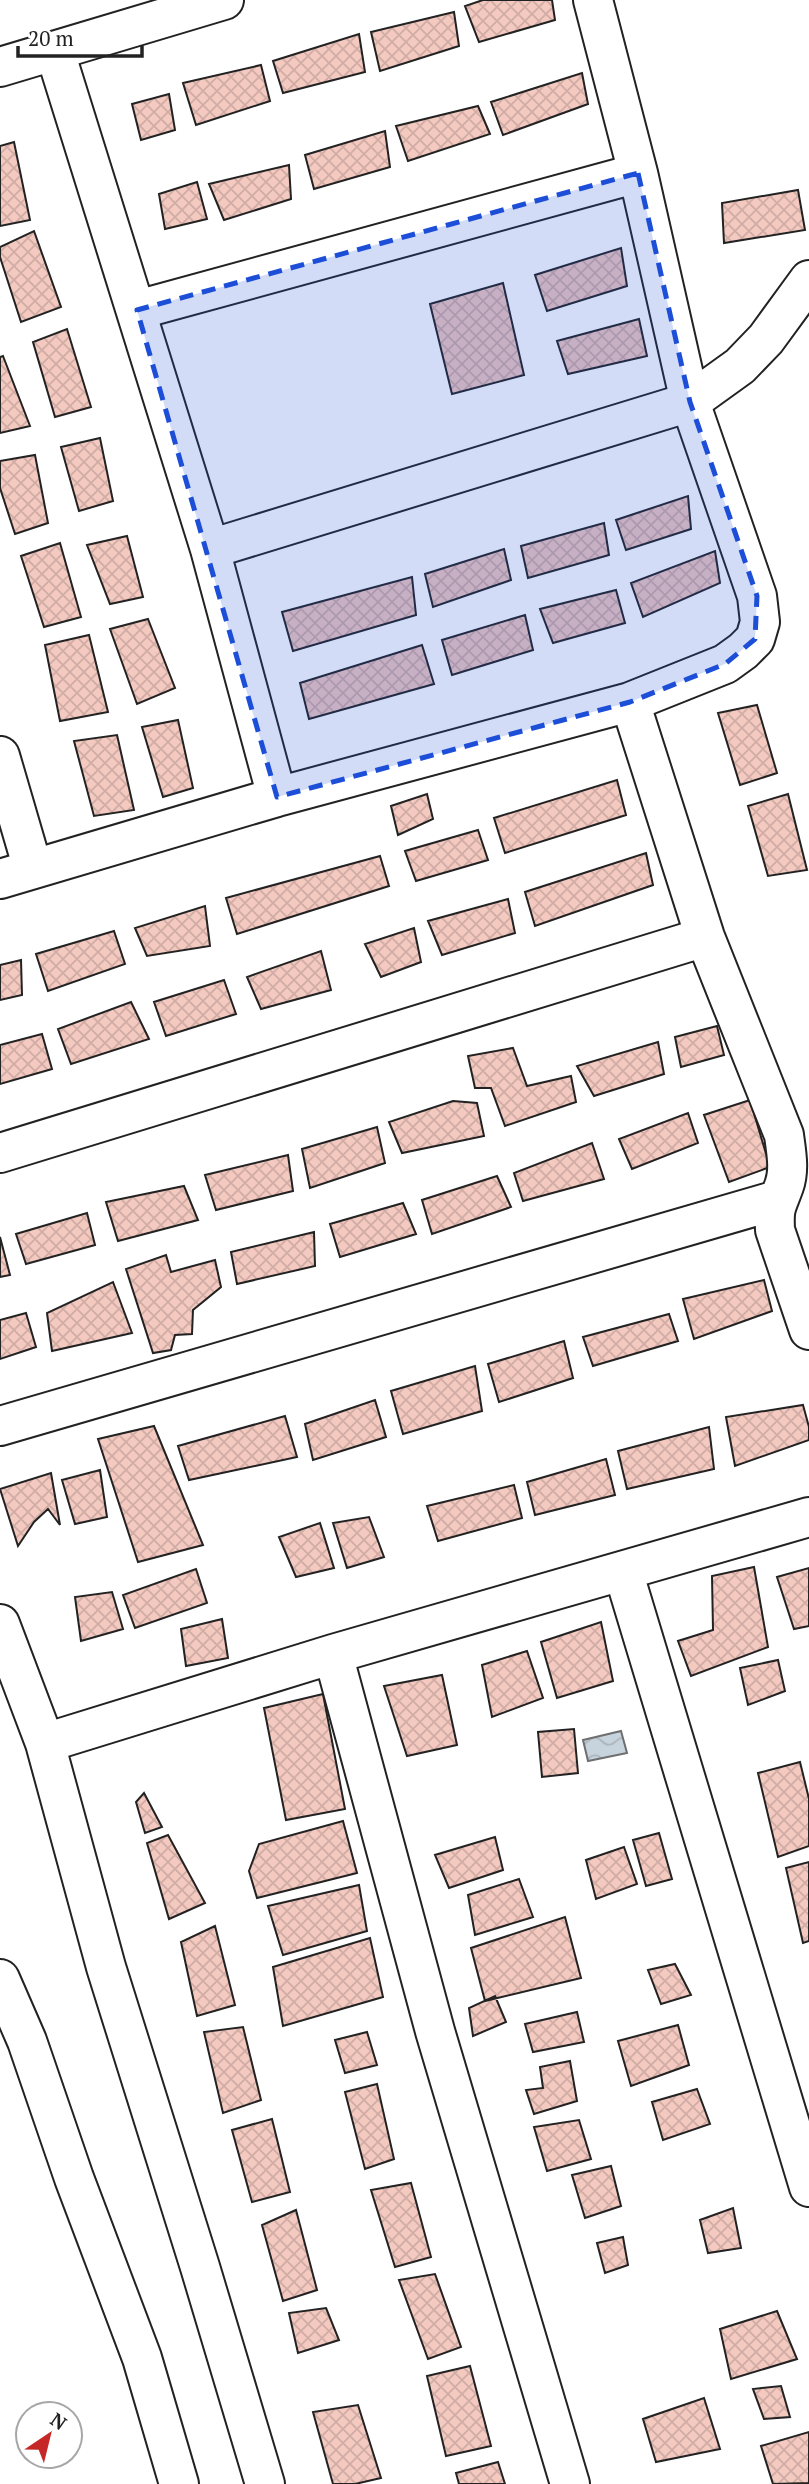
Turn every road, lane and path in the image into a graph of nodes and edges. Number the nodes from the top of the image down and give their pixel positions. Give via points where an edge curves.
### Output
1 (225, 0) edge
2 (593, 0) edge
3 (55, 52) junction
4 (0, 67) edge
5 (638, 173) junction
6 (809, 280) edge
7 (137, 310) junction
8 (690, 402) junction
9 (210, 549) junction
10 (630, 702) junction
11 (0, 756) edge
12 (277, 797) junction
13 (17, 874) edge
14 (705, 937) junction
15 (0, 1153) edge
16 (777, 1200) junction
17 (809, 1330) edge
18 (0, 1426) edge
19 (809, 1517) edge
20 (623, 1570) junction
21 (0, 1624) edge
22 (332, 1654) junction
23 (45, 1743) junction
24 (0, 1979) edge
25 (809, 2187) edge
26 (179, 2484) edge
27 (265, 2484) edge
28 (570, 2484) edge

1 - 3 street
2 - 5 street
3 - 4 street
3 - 7 street
5 - 7 street
5 - 8 street
6 - 8 street via 740,366
7 - 9 street
8 - 9 street
8 - 10 street via 757,596 760,622 755,639 725,664
9 - 12 street
10 - 12 street
10 - 14 street
11 - 13 street
12 - 13 street
14 - 15 street
14 - 16 street via 784,1135 785,1185
16 - 17 street via 775,1230
16 - 18 street
19 - 20 street
20 - 22 street
20 - 25 street
21 - 23 street
22 - 23 street
22 - 28 street via 435,2031
23 - 27 street via 106,1967
24 - 26 street via 27,2041 142,2358

